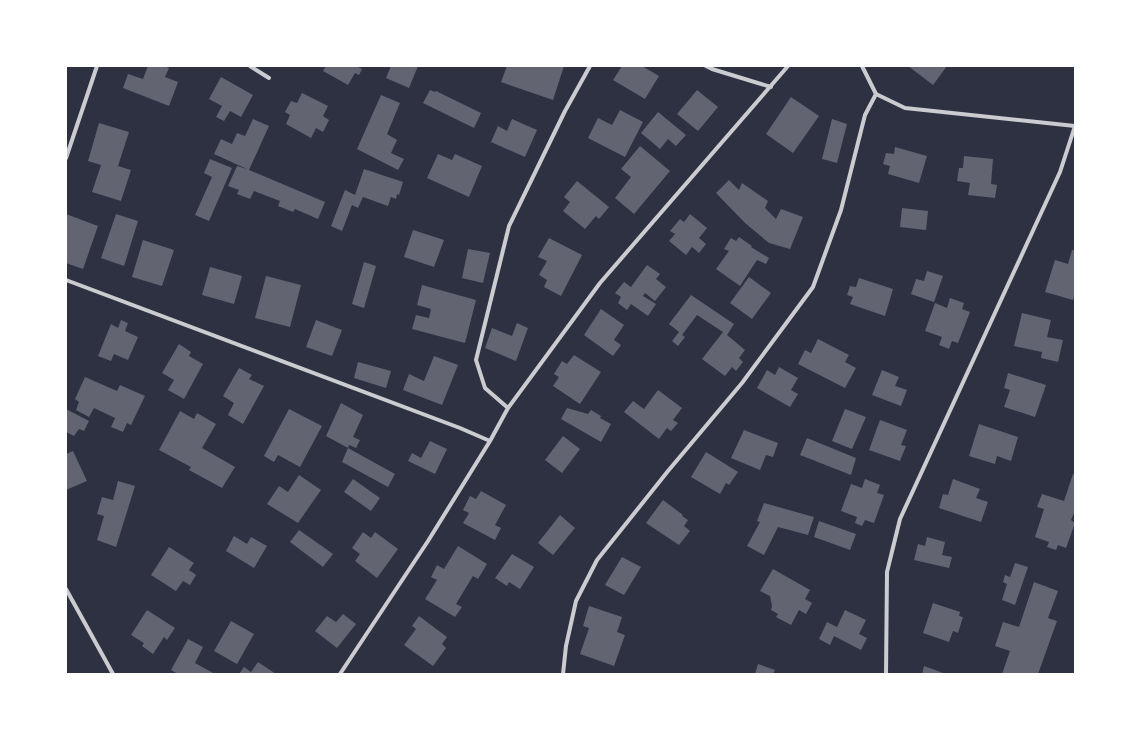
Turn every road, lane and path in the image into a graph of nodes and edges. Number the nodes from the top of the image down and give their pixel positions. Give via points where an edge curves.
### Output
1 (97, 66) edge
2 (250, 66) edge
3 (590, 66) edge
4 (706, 66) edge
5 (788, 66) edge
6 (862, 66) edge
7 (269, 78) dead end
8 (771, 86) junction
9 (876, 94) junction
10 (1075, 126) edge
11 (66, 158) edge
12 (66, 280) edge
13 (508, 408) junction
14 (490, 441) junction
15 (66, 589) edge
16 (113, 674) edge
17 (340, 674) edge
18 (563, 674) edge
19 (886, 674) edge

1 - 11 street
2 - 7 street
3 - 13 street via 509,226 476,360 485,388
4 - 8 street via 712,70
5 - 8 street
6 - 9 street
8 - 13 street via 600,283
9 - 10 street via 905,108
9 - 18 street via 865,114 841,210 813,287 742,383 597,560 576,601
10 - 19 street via 1060,172 900,519 887,572
12 - 14 street
13 - 14 street
14 - 17 street
15 - 16 street

